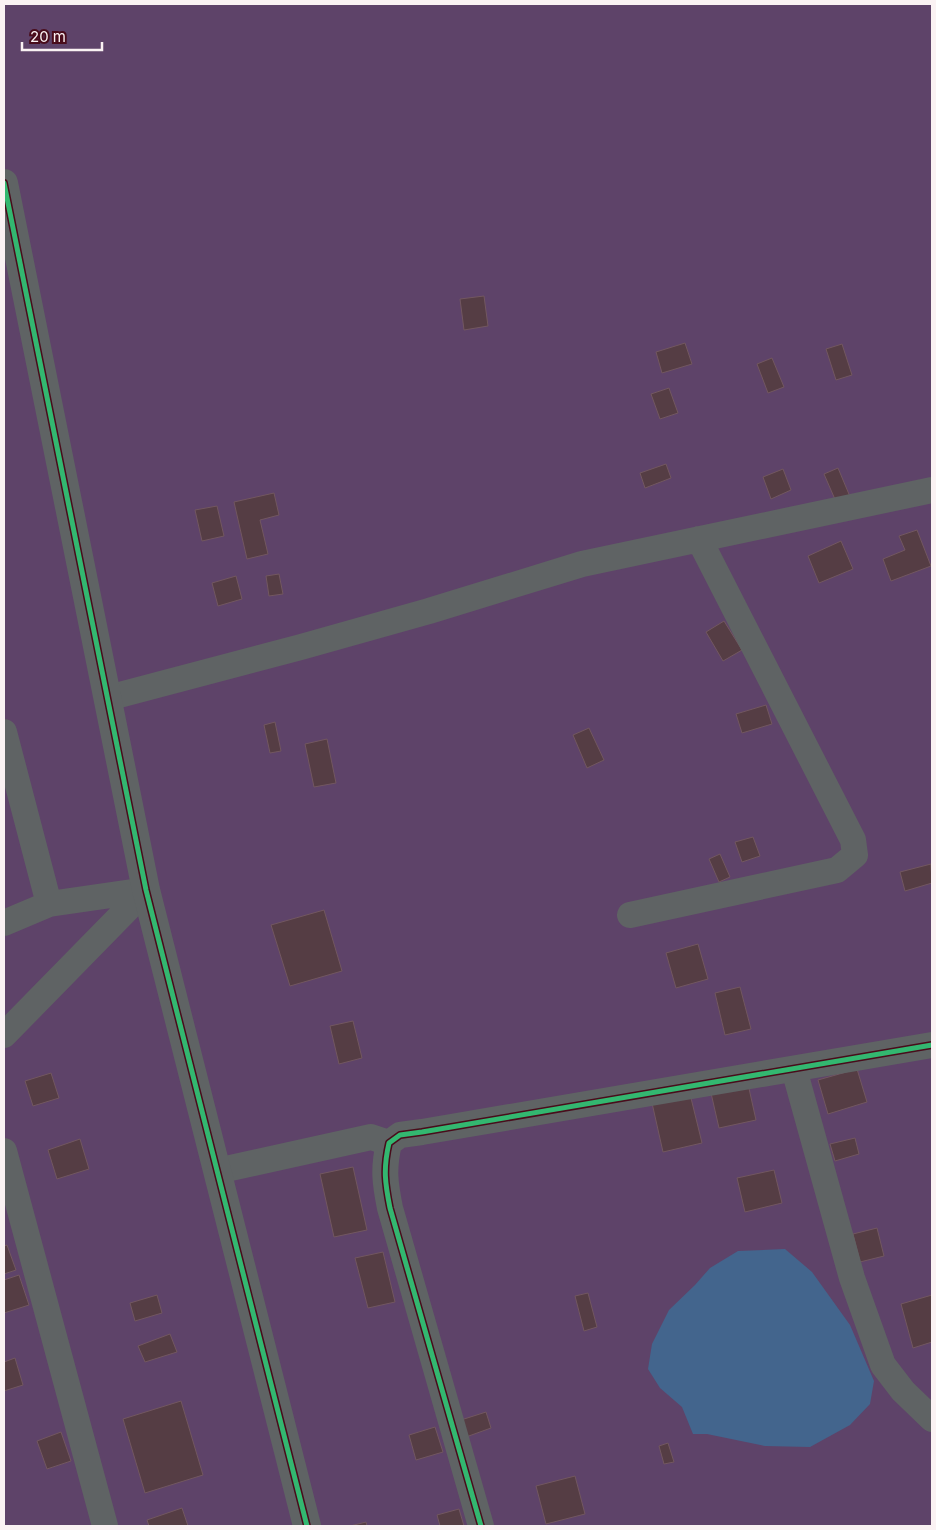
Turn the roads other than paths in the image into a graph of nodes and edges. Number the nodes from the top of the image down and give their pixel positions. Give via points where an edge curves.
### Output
1 (4, 182) edge
2 (932, 490) edge
3 (700, 539) junction
4 (108, 698) junction
5 (4, 732) edge
6 (146, 890) junction
7 (49, 904) junction
8 (630, 915) dead end
9 (4, 923) edge
10 (4, 1035) edge
11 (932, 1045) edge
12 (794, 1068) junction
13 (388, 1143) junction
14 (4, 1151) edge
15 (218, 1171) junction
16 (932, 1419) edge
17 (105, 1526) edge
18 (307, 1526) edge
19 (481, 1526) edge

1 - 4 street
2 - 3 street
3 - 4 street via 582,564 429,611
3 - 8 street via 853,840 855,854 837,870
4 - 6 street
5 - 7 street
6 - 7 street
6 - 10 street
6 - 15 street
7 - 9 street
11 - 12 street
12 - 13 street via 400,1135
12 - 16 street via 852,1278 883,1365 903,1391
13 - 15 street via 371,1137
13 - 19 street via 384,1163 390,1208
14 - 17 street
15 - 18 street

